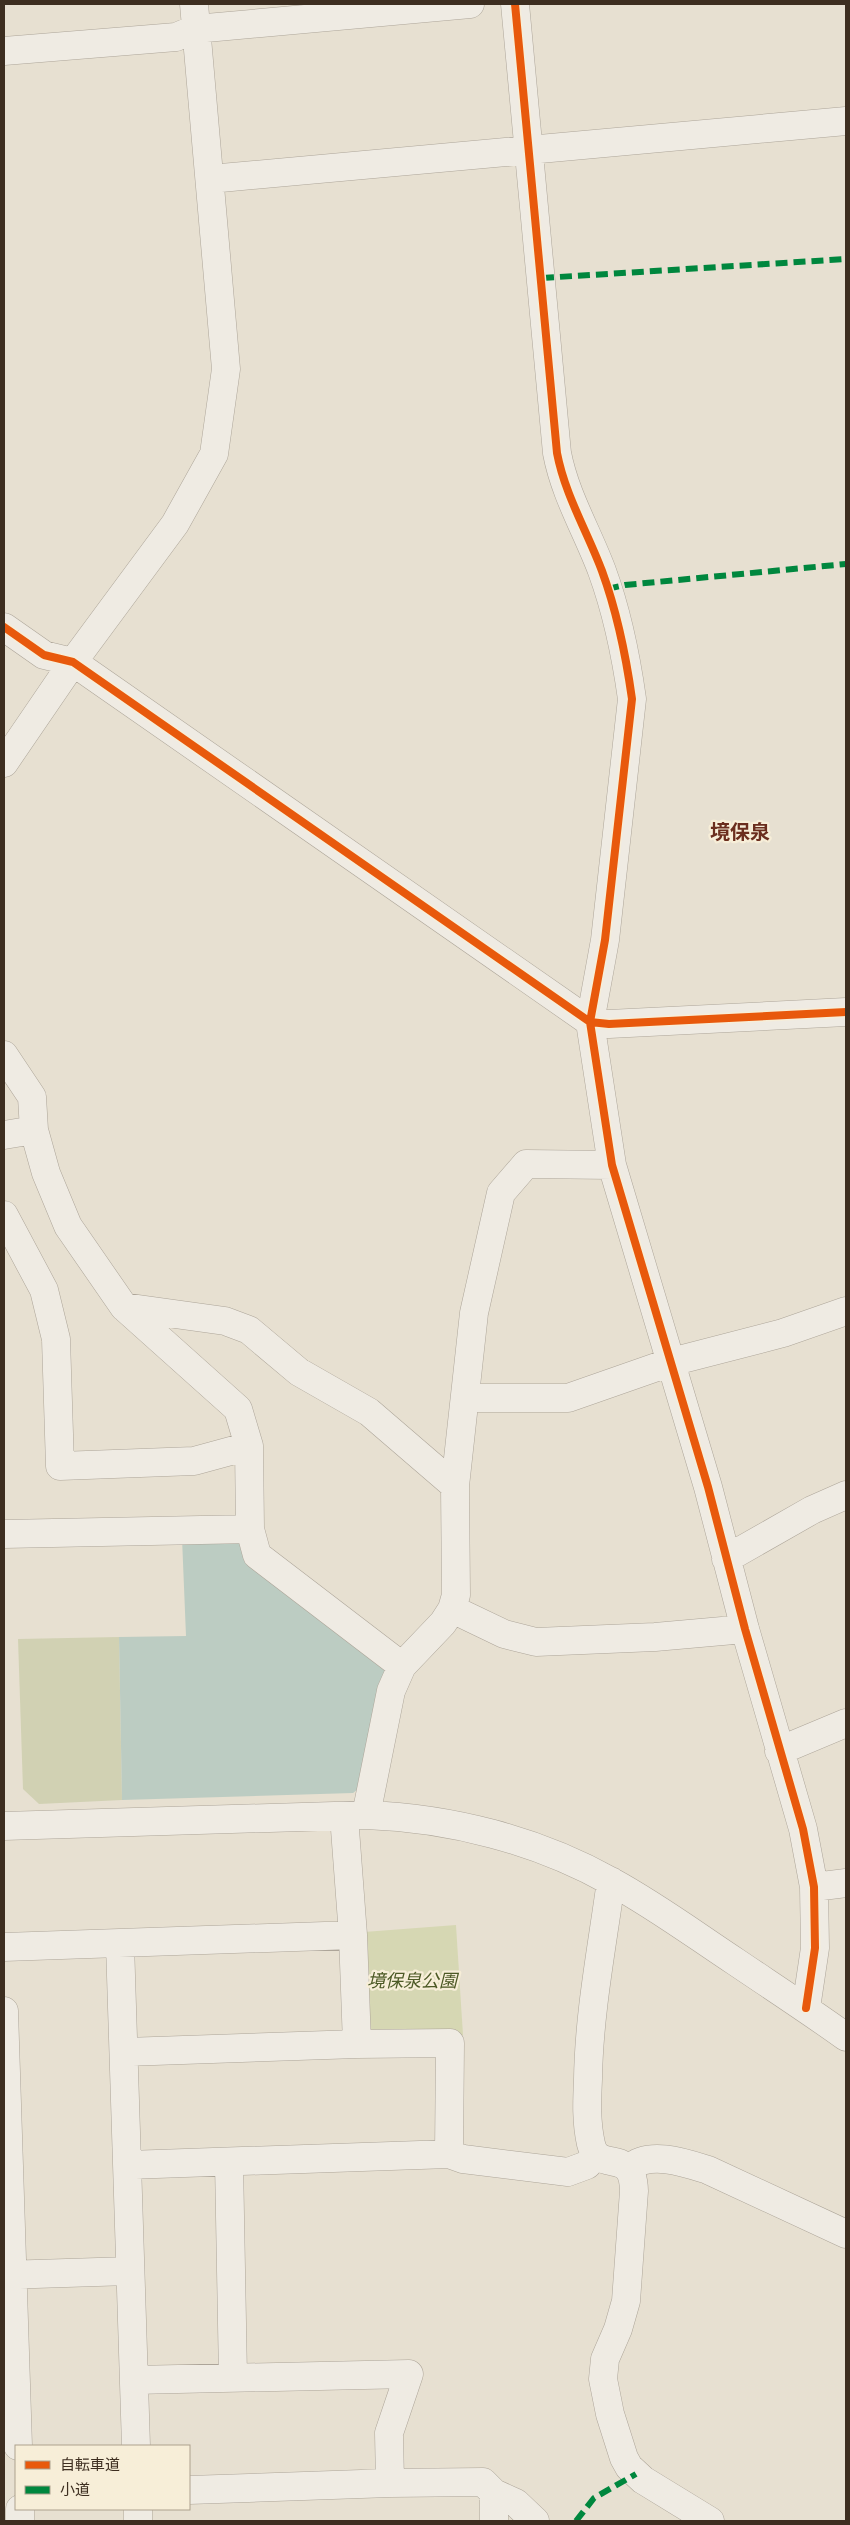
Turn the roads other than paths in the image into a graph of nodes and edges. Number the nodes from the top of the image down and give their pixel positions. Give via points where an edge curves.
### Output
1 (470, 4) edge
2 (516, 4) edge
3 (194, 16) edge
4 (4, 51) edge
5 (846, 121) edge
6 (530, 150) junction
7 (210, 179) junction
8 (4, 627) edge
9 (73, 662) junction
10 (4, 763) edge
11 (846, 1012) edge
12 (590, 1022) junction
13 (4, 1056) edge
14 (34, 1130) junction
15 (4, 1135) edge
16 (612, 1165) junction
17 (4, 1215) edge
18 (124, 1307) junction
19 (846, 1310) edge
20 (670, 1362) junction
21 (465, 1398) junction
22 (249, 1446) junction
23 (454, 1486) junction
24 (846, 1495) edge
25 (250, 1529) junction
26 (4, 1534) edge
27 (726, 1559) junction
28 (452, 1609) junction
29 (744, 1629) junction
30 (402, 1666) junction
31 (846, 1724) edge
32 (779, 1751) junction
33 (355, 1815) junction
34 (4, 1826) edge
35 (611, 1881) junction
36 (846, 1883) edge
37 (814, 1887) junction
38 (353, 1935) junction
39 (120, 1944) junction
40 (4, 1947) edge
41 (806, 2008) junction
42 (4, 2011) edge
43 (846, 2037) edge
44 (357, 2044) junction
45 (125, 2052) junction
46 (450, 2154) junction
47 (596, 2154) junction
48 (229, 2162) junction
49 (128, 2165) junction
50 (630, 2168) junction
51 (846, 2234) edge
52 (129, 2271) junction
53 (8, 2275) edge
54 (233, 2377) junction
55 (134, 2380) junction
56 (18, 2445) edge
57 (136, 2445) edge
58 (390, 2482) junction
59 (190, 2490) edge
60 (494, 2493) junction
61 (494, 2521) edge
62 (535, 2521) edge
63 (710, 2521) edge

1 - 3 street
2 - 6 street
3 - 4 street via 176,37
3 - 7 street
5 - 6 street
6 - 7 street
6 - 12 street via 557,453 562,479 602,572 626,659 632,698 605,940
7 - 9 street via 226,369 214,454 175,524
8 - 9 street via 44,656
9 - 10 street
9 - 12 street
11 - 12 street via 609,1024
12 - 16 street
13 - 14 street via 32,1097
14 - 15 street
14 - 18 street via 46,1174 68,1226
16 - 20 street
16 - 21 street via 526,1164 501,1193 474,1313
17 - 22 street via 44,1290 56,1340 60,1466 194,1462
18 - 22 street via 238,1409
18 - 23 street via 225,1321 249,1330 299,1372 369,1412
19 - 20 street via 783,1333
20 - 21 street via 568,1398
20 - 27 street
21 - 23 street
22 - 25 street
23 - 28 street via 456,1595
24 - 27 street via 812,1510
25 - 26 street
25 - 30 street via 258,1555
27 - 29 street
28 - 29 street via 504,1634 536,1642
28 - 30 street
29 - 32 street
30 - 33 street via 391,1692
31 - 32 street
32 - 37 street via 803,1829
33 - 34 street
33 - 35 street via 410,1817 473,1828 552,1854
33 - 38 street
35 - 41 street via 685,1926
35 - 47 street via 589,2045 587,2116
36 - 37 street
37 - 41 street via 815,1948
38 - 39 street
38 - 44 street
39 - 40 street
39 - 45 street
41 - 43 street
42 - 53 street
44 - 45 street
44 - 46 street via 450,2042
45 - 49 street
46 - 47 street via 471,2160 568,2172 587,2165
46 - 48 street
47 - 50 street
48 - 49 street
48 - 54 street
49 - 52 street
50 - 51 street via 642,2161 686,2163 708,2170
50 - 63 street via 634,2176 634,2191 626,2301 605,2359 603,2379 610,2414 629,2467
52 - 53 street
52 - 55 street
53 - 56 street
54 - 55 street
54 - 58 street via 409,2374 389,2433
55 - 57 street
58 - 59 street
58 - 60 street via 482,2482
60 - 61 street
60 - 62 street via 516,2503

